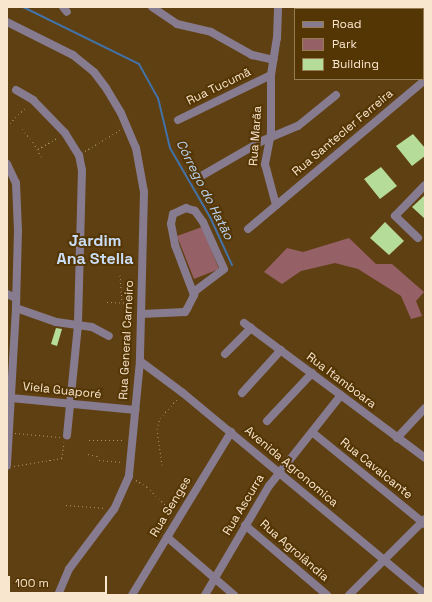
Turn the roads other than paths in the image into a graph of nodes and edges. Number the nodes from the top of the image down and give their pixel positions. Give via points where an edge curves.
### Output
1 (152, 7) edge
2 (278, 7) edge
3 (7, 22) edge
4 (273, 60) junction
5 (271, 75) junction
6 (425, 80) edge
7 (16, 90) dead end
8 (336, 95) dead end
9 (178, 120) dead end
10 (270, 139) junction
11 (7, 164) edge
12 (203, 175) dead end
13 (425, 185) edge
14 (276, 205) junction
15 (248, 229) dead end
16 (418, 238) dead end
17 (7, 294) edge
18 (194, 295) junction
19 (16, 298) junction
20 (16, 308) junction
21 (141, 314) junction
22 (244, 323) dead end
23 (78, 325) junction
24 (251, 328) junction
25 (109, 336) dead end
26 (281, 350) junction
27 (225, 354) dead end
28 (140, 361) junction
29 (312, 373) junction
30 (242, 393) dead end
31 (341, 395) junction
32 (11, 398) junction
33 (72, 405) junction
34 (425, 408) edge
35 (135, 410) junction
36 (267, 421) dead end
37 (231, 432) junction
38 (312, 432) junction
39 (67, 435) dead end
40 (396, 438) junction
41 (425, 458) edge
42 (7, 467) edge
43 (278, 472) junction
44 (424, 522) edge
45 (245, 525) junction
46 (167, 537) junction
47 (383, 560) junction
48 (215, 578) junction
49 (425, 594) edge
50 (58, 595) edge
51 (132, 595) edge
52 (206, 595) edge
53 (234, 595) edge
54 (327, 595) edge
55 (349, 595) edge

1 - 4 street via 177,24 211,32 252,55
2 - 4 street, Rua Marãa
3 - 21 street, Rua General Carneiro via 60,47 86,65 111,94 127,126 139,157 144,192
4 - 5 street, Rua Marãa
5 - 9 street, Rua Tucumã
5 - 10 street, Rua Marãa
6 - 14 street, Rua Santecler Ferreira
7 - 23 street via 33,100 65,133 79,155 82,189
8 - 10 street via 298,126
10 - 12 street
10 - 14 street, Rua Marãa via 265,170
11 - 19 street via 16,182
13 - 16 street via 395,216
14 - 15 street
17 - 19 street
18 - 18 street via 175,245 171,224 173,214 186,208 195,211 203,222 223,265 222,273
18 - 21 street via 183,313
19 - 20 street
20 - 23 street via 56,322
20 - 32 street
21 - 28 street, Rua General Carneiro
22 - 24 street, Rua Itamboara
23 - 25 street via 92,327
23 - 33 street
24 - 26 street, Rua Itamboara
24 - 27 street
26 - 29 street, Rua Itamboara
26 - 30 street
28 - 35 street, Rua General Carneiro
28 - 37 street, Avenida Agronomica
29 - 31 street, Rua Itamboara
29 - 36 street
31 - 38 street, Rua Ascurra
31 - 40 street, Rua Itamboara
32 - 33 street, Viela Guaporé
32 - 42 street
33 - 35 street, Viela Guaporé
33 - 39 street
34 - 40 street
35 - 50 street, Rua General Carneiro via 129,476 114,508 69,569
37 - 43 street, Avenida Agronomica
37 - 46 street, Rua Senges
38 - 43 street, Rua Ascurra
38 - 44 street, Rua Cavalcante
40 - 41 street, Rua Itamboara
43 - 45 street, Rua Ascurra
43 - 47 street, Avenida Agronomica
44 - 47 street
45 - 48 street, Rua Ascurra
45 - 54 street, Rua Agrolândia
46 - 48 street
46 - 51 street, Rua Senges
47 - 49 street, Avenida Agronomica
47 - 55 street
48 - 52 street, Rua Ascurra
48 - 53 street

